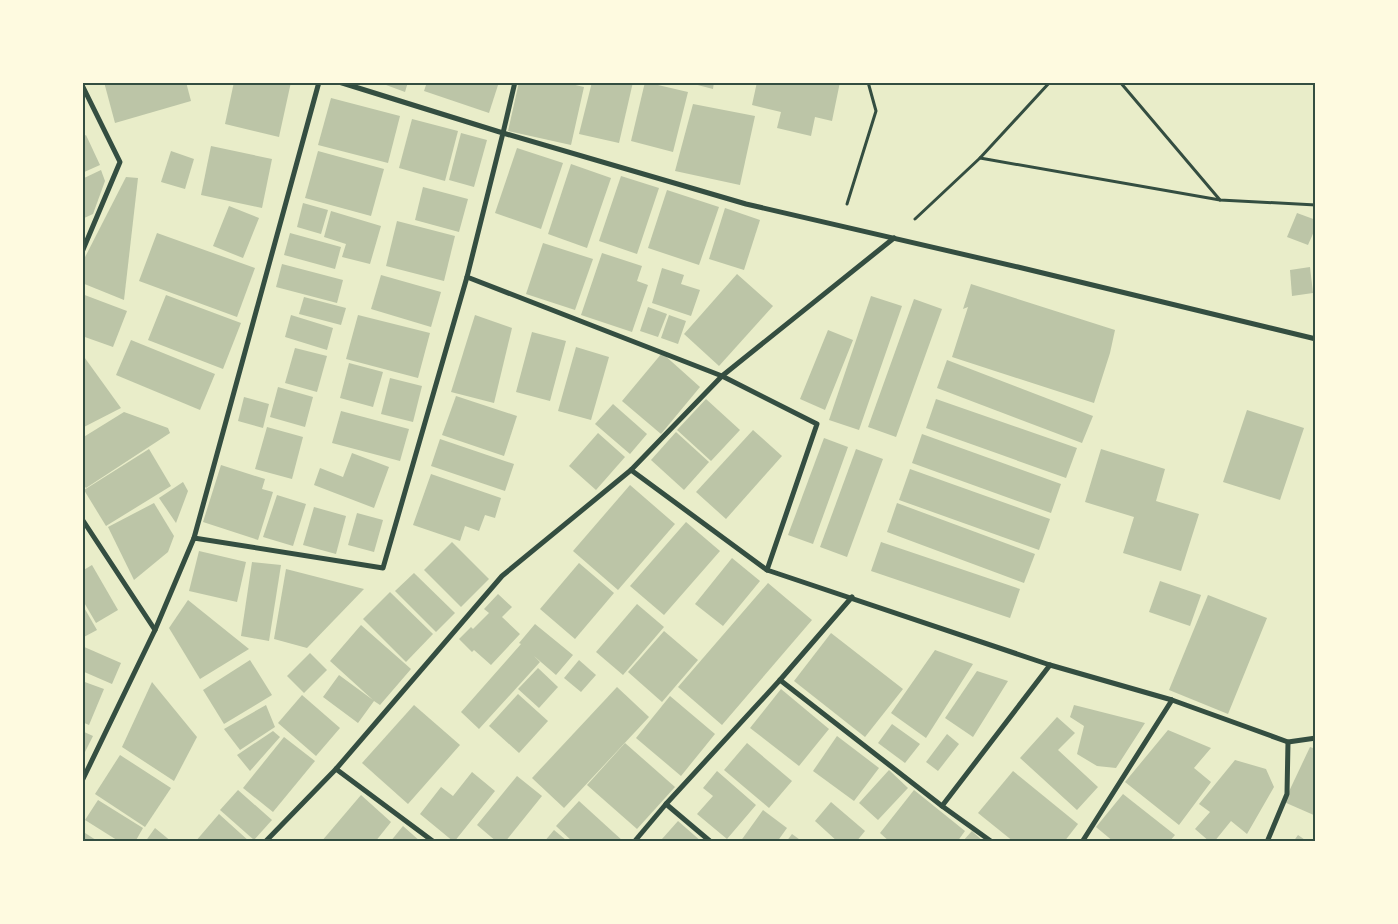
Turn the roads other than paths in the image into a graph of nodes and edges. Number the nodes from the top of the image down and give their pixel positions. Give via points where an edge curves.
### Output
1 (319, 82) edge
2 (339, 82) edge
3 (515, 82) edge
4 (82, 85) edge
5 (504, 132) junction
6 (894, 238) junction
7 (82, 252) edge
8 (468, 278) junction
9 (1316, 339) edge
10 (722, 376) junction
11 (632, 470) junction
12 (82, 519) edge
13 (194, 538) junction
14 (766, 570) junction
15 (852, 597) junction
16 (155, 630) junction
17 (1050, 665) junction
18 (780, 680) junction
19 (1172, 700) junction
20 (1316, 738) edge
21 (1288, 742) junction
22 (336, 769) junction
23 (82, 781) edge
24 (666, 804) junction
25 (942, 806) junction
26 (265, 842) edge
27 (434, 842) edge
28 (634, 842) edge
29 (711, 842) edge
30 (992, 842) edge
31 (1082, 842) edge
32 (1267, 842) edge

1 - 13 street
2 - 5 street
3 - 5 street
4 - 7 street via 120,162
5 - 6 street via 746,204
5 - 8 street
6 - 9 street
6 - 10 street
8 - 10 street
8 - 13 street via 383,568
10 - 11 street
10 - 14 street via 817,424
11 - 14 street
11 - 22 street via 502,576
12 - 16 street
13 - 16 street
14 - 15 street
15 - 17 street
15 - 18 street
16 - 23 street
17 - 19 street
17 - 25 street
18 - 24 street
18 - 25 street
19 - 21 street
19 - 31 street
20 - 21 street
21 - 32 street via 1287,794
22 - 26 street
22 - 27 street
24 - 28 street
24 - 29 street
25 - 30 street

